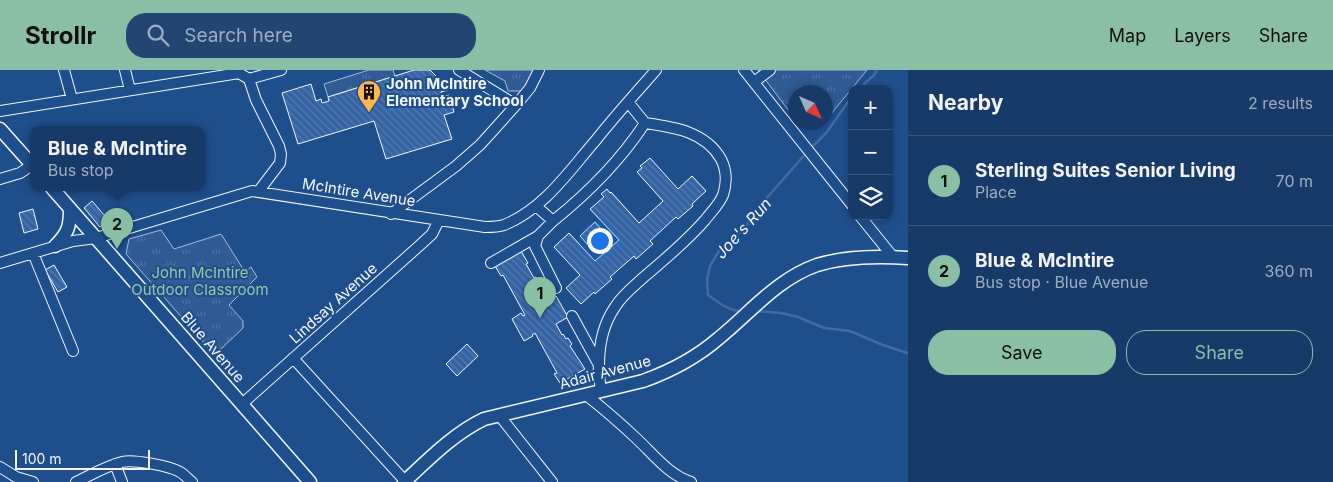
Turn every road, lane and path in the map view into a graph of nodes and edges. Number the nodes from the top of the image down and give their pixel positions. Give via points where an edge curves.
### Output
1 (64, 70) edge
2 (124, 70) edge
3 (281, 70) edge
4 (459, 70) edge
5 (539, 70) edge
6 (656, 70) edge
7 (744, 70) edge
8 (770, 70) edge
9 (242, 74) edge
10 (754, 82) junction
11 (130, 90) junction
12 (72, 100) junction
13 (628, 102) junction
14 (516, 105) junction
15 (0, 111) edge
16 (645, 123) junction
17 (0, 129) edge
18 (30, 163) edge
19 (30, 168) edge
20 (0, 179) edge
21 (55, 191) edge
22 (258, 192) junction
23 (848, 200) edge
24 (536, 206) junction
25 (70, 209) junction
26 (391, 214) junction
27 (439, 220) junction
28 (863, 220) edge
29 (553, 221) junction
30 (538, 236) junction
31 (96, 238) junction
32 (55, 246) junction
33 (33, 253) junction
34 (893, 257) junction
35 (908, 258) edge
36 (0, 262) edge
37 (491, 263) dead end
38 (556, 288) dead end
39 (572, 316) dead end
40 (73, 351) dead end
41 (293, 358) junction
42 (599, 365) junction
43 (601, 391) junction
44 (586, 395) junction
45 (242, 404) junction
46 (498, 415) junction
47 (114, 464) junction
48 (0, 467) edge
49 (405, 481) edge
50 (33, 482) edge
51 (76, 482) edge
52 (122, 482) edge
53 (192, 482) edge
54 (310, 482) edge
55 (552, 482) edge
56 (691, 482) edge

1 - 12 street
2 - 11 street
3 - 9 street
4 - 14 street
5 - 14 street
6 - 13 street, McIntire Avenue
7 - 10 street
8 - 10 street
9 - 11 street
9 - 22 street via 281,154 280,163
10 - 23 street
11 - 12 street
12 - 15 street
13 - 16 street
13 - 24 street, McIntire Avenue
14 - 26 street via 456,166
16 - 29 street via 600,180
16 - 42 street via 677,128 703,140 723,163 725,188 722,198 692,234 615,306 604,328
17 - 18 main road
19 - 20 street
21 - 25 main road, Blue Avenue
22 - 26 street, McIntire Avenue
22 - 31 street, McIntire Avenue via 252,191
24 - 27 street, McIntire Avenue via 502,225 485,227
24 - 29 street
25 - 31 main road, Blue Avenue
25 - 32 main road via 70,225
26 - 27 street, McIntire Avenue
27 - 41 street, Lindsay Avenue via 432,234
28 - 34 street
29 - 30 street
30 - 37 street
30 - 38 street via 535,246
31 - 32 street, McIntire Avenue
31 - 45 main road, Blue Avenue
32 - 33 street, McIntire Avenue
33 - 36 street, McIntire Avenue
33 - 40 street
34 - 35 main road, Adair Avenue
34 - 43 main road, Adair Avenue via 836,261 800,272 772,290 720,338 687,362 643,381
39 - 42 street
41 - 45 street, Lindsay Avenue
41 - 49 street
42 - 43 street
43 - 44 main road, Adair Avenue
44 - 46 main road, Adair Avenue
44 - 56 street via 670,470
45 - 54 main road, Blue Avenue
46 - 49 main road, Adair Avenue via 469,426
46 - 55 street
47 - 51 street
47 - 52 street
47 - 53 street via 125,461 157,465 181,472
48 - 50 street

